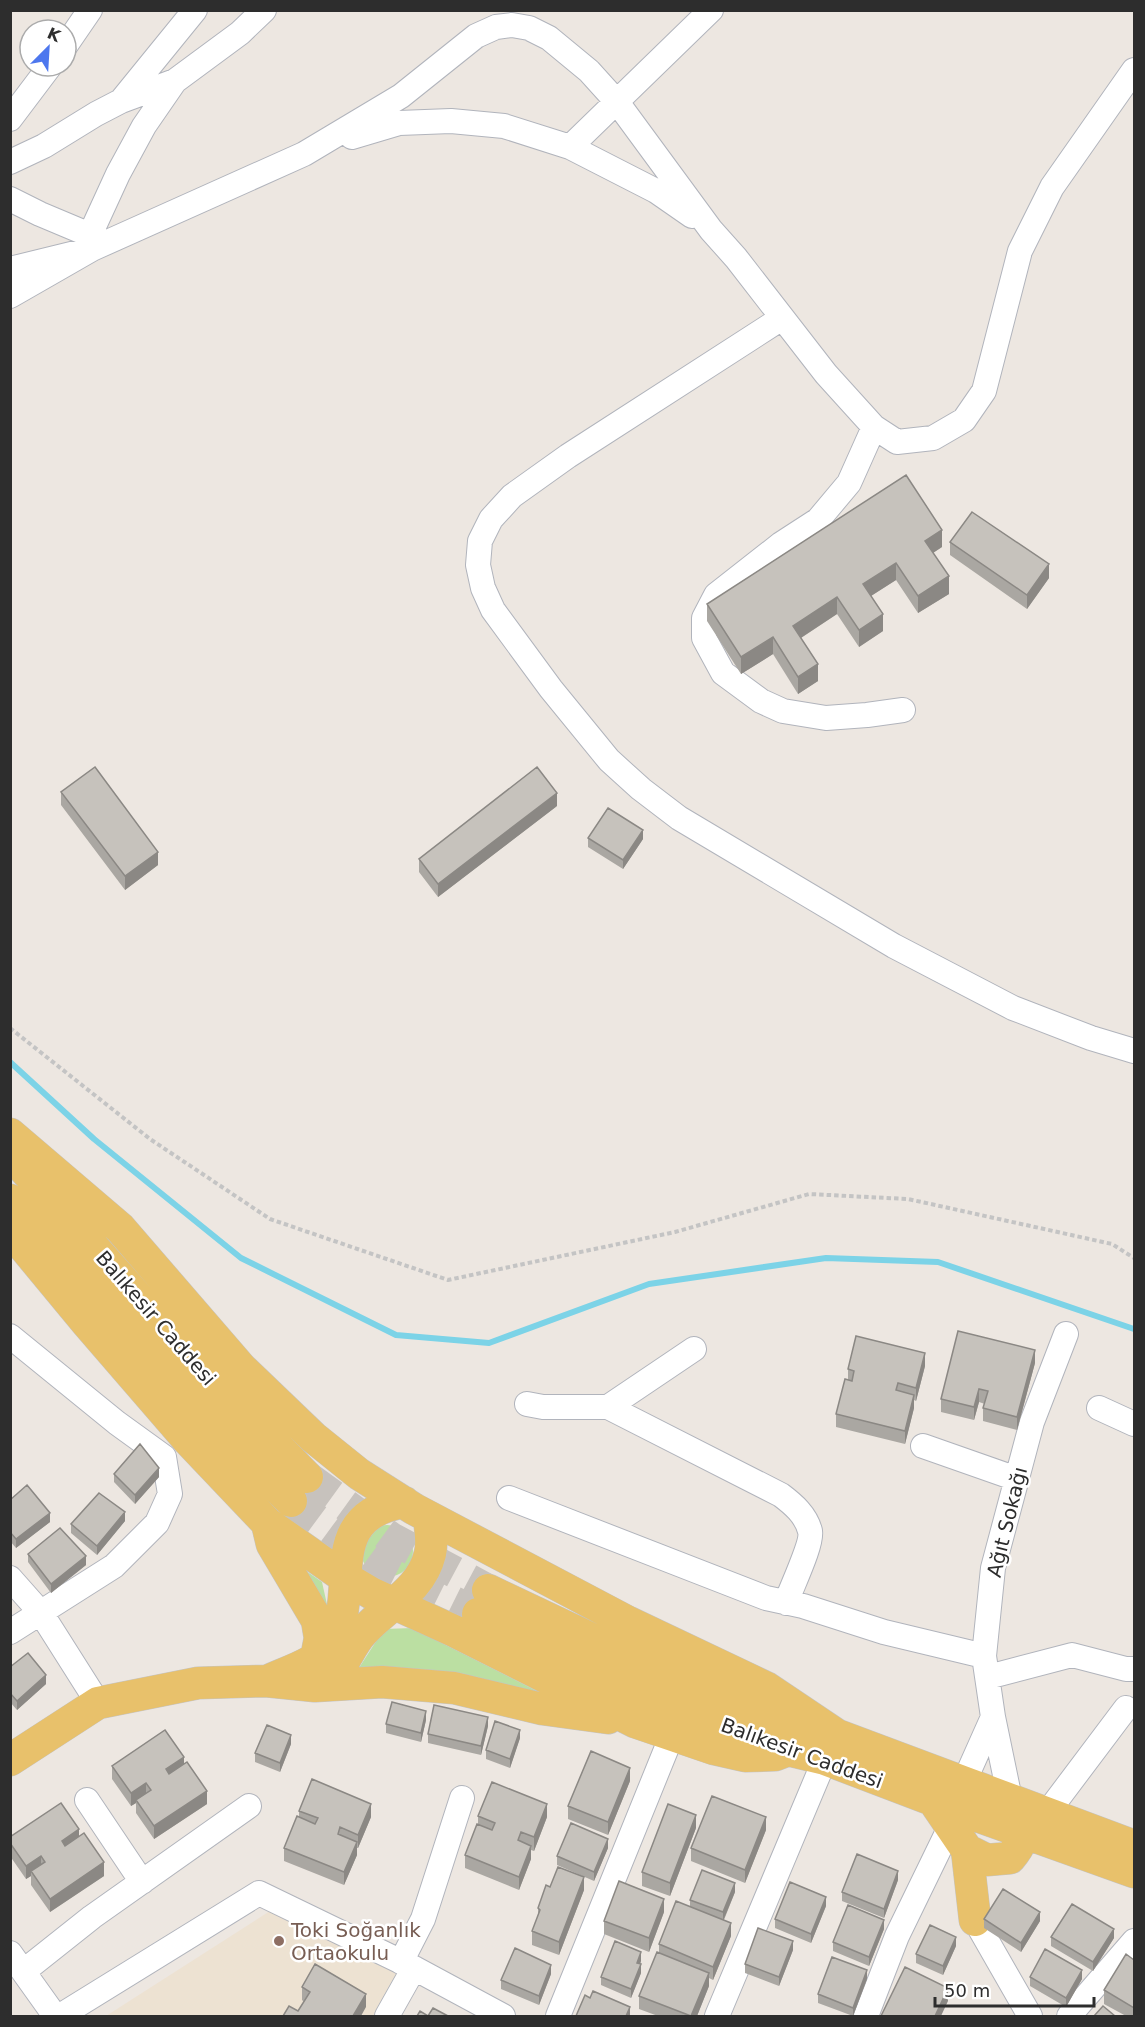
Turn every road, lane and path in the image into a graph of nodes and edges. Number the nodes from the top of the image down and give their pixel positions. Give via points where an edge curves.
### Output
1 (90, 10) edge
2 (195, 10) edge
3 (264, 10) edge
4 (711, 10) edge
5 (78, 28) edge
6 (1134, 70) edge
7 (41, 78) edge
8 (175, 81) junction
9 (121, 101) junction
10 (617, 102) junction
11 (10, 119) edge
12 (570, 147) junction
13 (304, 153) junction
14 (10, 162) edge
15 (10, 199) edge
16 (711, 230) junction
17 (91, 242) junction
18 (10, 268) edge
19 (10, 296) edge
20 (783, 318) junction
21 (874, 427) junction
22 (903, 710) dead end
23 (10, 1028) edge
24 (1134, 1051) edge
25 (10, 1134) edge
26 (10, 1154) edge
27 (10, 1200) edge
28 (10, 1230) edge
29 (1134, 1258) edge
30 (1066, 1334) dead end
31 (10, 1336) edge
32 (694, 1349) dead end
33 (527, 1404) dead end
34 (608, 1407) junction
35 (1099, 1408) dead end
36 (1134, 1424) edge
37 (923, 1446) dead end
38 (1017, 1479) junction
39 (509, 1498) dead end
40 (417, 1510) junction
41 (267, 1523) junction
42 (344, 1577) junction
43 (10, 1578) edge
44 (786, 1603) junction
45 (394, 1604) junction
46 (41, 1613) junction
47 (10, 1632) edge
48 (986, 1667) junction
49 (1134, 1669) edge
50 (316, 1672) junction
51 (98, 1703) junction
52 (1126, 1708) dead end
53 (993, 1717) junction
54 (635, 1722) junction
55 (672, 1735) junction
56 (831, 1747) junction
57 (788, 1750) junction
58 (10, 1760) edge
59 (964, 1782) junction
60 (462, 1798) dead end
61 (1010, 1799) junction
62 (87, 1800) dead end
63 (933, 1800) junction
64 (249, 1806) dead end
65 (1027, 1835) junction
66 (959, 1837) junction
67 (1134, 1846) edge
68 (1134, 1872) edge
69 (141, 1882) junction
70 (975, 1920) junction
71 (1134, 1941) edge
72 (17, 1962) edge
73 (408, 1965) junction
74 (57, 2016) edge
75 (387, 2016) edge
76 (503, 2016) edge
77 (558, 2016) edge
78 (717, 2016) edge
79 (866, 2016) edge
80 (1030, 2016) edge
81 (1069, 2016) edge

1 - 5 street
2 - 9 street
3 - 8 street via 240,33
4 - 10 street
6 - 21 street via 1052,187 1020,251 984,391 964,420 933,438 897,442
7 - 11 street
8 - 9 street
8 - 17 street via 132,147
9 - 14 street
10 - 12 street
10 - 13 street via 589,71 549,38 529,28 496,27 476,36 400,96
10 - 16 street
12 - 13 street via 504,126 451,121 399,123
12 - 16 street via 656,191
13 - 17 street
15 - 17 street
16 - 20 street
17 - 18 street
17 - 19 street
20 - 21 street
20 - 24 street via 512,496 491,519 480,541 478,565 493,610 609,760 679,818 894,946 1013,1008
21 - 22 street via 849,483 818,520 716,595 704,618 704,638 723,674 761,701 783,711 826,718
23 - 29 path via 150,1139 270,1219 448,1280 675,1232 809,1194 908,1199 1112,1244
25 - 40 main road via 120,1228 241,1368 313,1437 359,1474
26 - 27 main road, Balıkesir Caddesi via 208,1377 299,1489 191,1402
28 - 41 main road via 181,1432
30 - 38 street, Ağıt Sokağı via 1032,1422
31 - 46 street via 164,1457 170,1494 158,1523 114,1566
32 - 34 street
33 - 34 street
34 - 44 street via 794,1504 811,1533
35 - 36 street
37 - 38 street
38 - 48 street, Ağıt Sokağı via 993,1568
39 - 44 street
40 - 42 main road via 383,1508 361,1522 349,1549
40 - 45 main road via 430,1552 410,1592
40 - 56 main road via 628,1622 767,1688
41 - 42 main road
41 - 50 main road via 272,1544 317,1620 320,1638
42 - 45 main road
42 - 50 main road via 342,1618
43 - 46 street
44 - 48 street
45 - 50 main road via 353,1643 336,1673
45 - 54 main road
46 - 47 street
46 - 51 street
48 - 49 street via 1072,1655
48 - 53 street, Ağıt Sokağı
50 - 51 main road via 266,1681 198,1683
50 - 54 main road via 454,1688 542,1709
51 - 58 main road
52 - 65 street
53 - 59 street
53 - 61 street, Ağıt Sokağı
54 - 55 main road
55 - 57 main road via 745,1756 775,1755
55 - 77 street
56 - 57 main road, Balıkesir Caddesi
56 - 57 main road, Balıkesir Caddesi via 483,1602 621,1684
56 - 59 main road, Balıkesir Caddesi
56 - 63 main road, Balıkesir Caddesi
56 - 78 street
59 - 61 main road, Balıkesir Caddesi
60 - 73 street
61 - 65 main road via 1026,1817
62 - 69 street
63 - 65 main road, Balıkesir Caddesi
63 - 66 main road
64 - 69 street
65 - 66 main road via 987,1860
65 - 67 main road, Balıkesir Caddesi
65 - 68 main road, Balıkesir Caddesi
65 - 70 main road via 995,1877
66 - 70 main road
66 - 79 street via 897,1936
69 - 72 street
70 - 80 street
71 - 81 street
72 - 74 street
73 - 74 street via 259,1893
73 - 75 street
73 - 76 street

